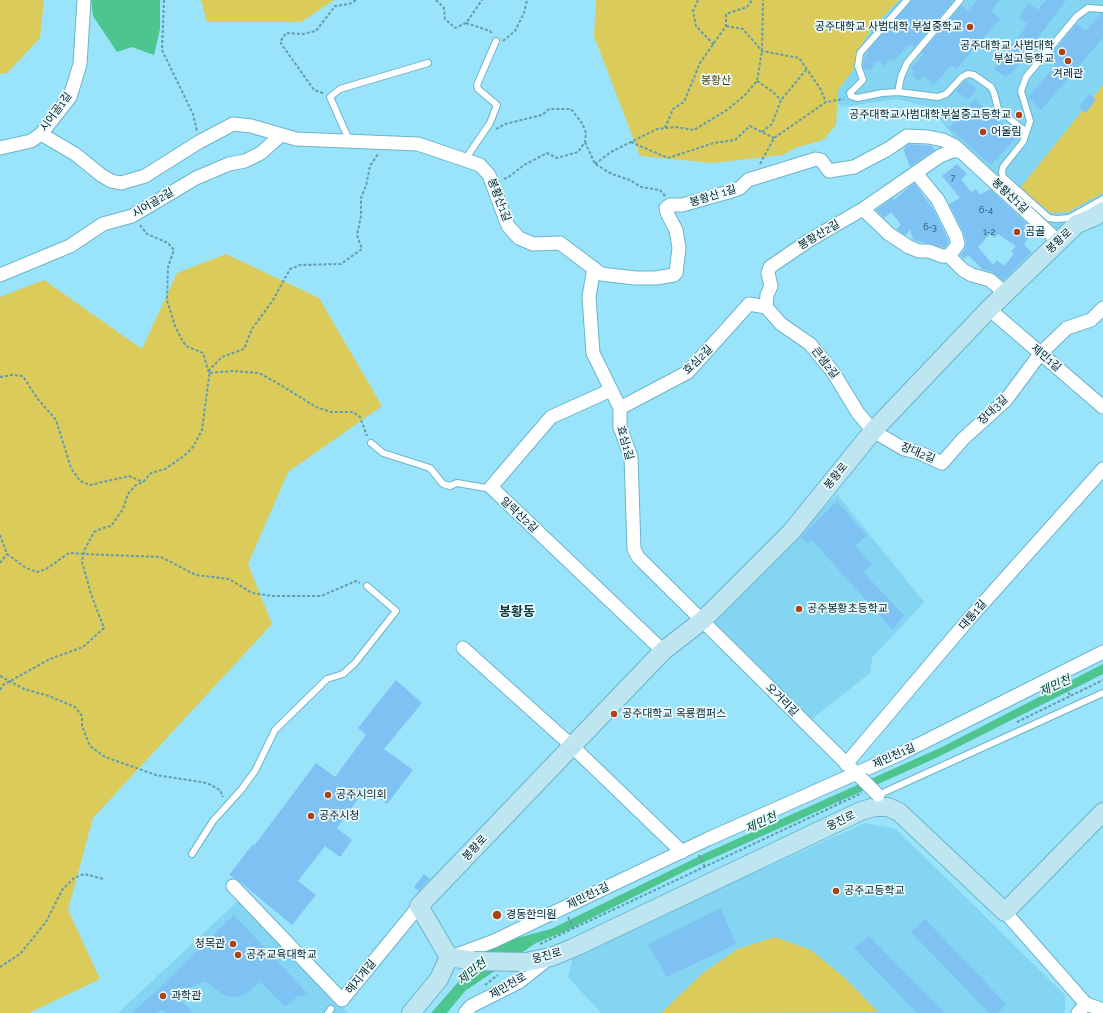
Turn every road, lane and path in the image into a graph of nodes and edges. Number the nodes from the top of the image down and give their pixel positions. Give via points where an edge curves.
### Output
1 (84, 0) edge
2 (164, 0) edge
3 (356, 0) edge
4 (436, 0) edge
5 (482, 0) edge
6 (527, 0) edge
7 (698, 0) edge
8 (752, 0) edge
9 (763, 0) edge
10 (907, 0) edge
11 (960, 0) edge
12 (1103, 9) edge
13 (466, 23) junction
14 (726, 26) junction
15 (496, 41) junction
16 (714, 45) junction
17 (762, 51) junction
18 (428, 63) dead end
19 (806, 70) junction
20 (757, 81) junction
21 (898, 92) junction
22 (332, 96) junction
23 (851, 96) junction
24 (781, 100) junction
25 (826, 102) junction
26 (665, 128) junction
27 (762, 132) junction
28 (1026, 132) junction
29 (41, 134) junction
30 (281, 135) junction
31 (479, 137) junction
32 (774, 138) junction
33 (348, 140) junction
34 (386, 141) junction
35 (585, 142) junction
36 (631, 142) junction
37 (195, 145) junction
38 (0, 148) edge
39 (961, 151) junction
40 (466, 158) junction
41 (595, 164) junction
42 (916, 173) junction
43 (748, 180) junction
44 (493, 184) junction
45 (1103, 199) edge
46 (674, 205) junction
47 (863, 209) junction
48 (132, 216) junction
49 (1100, 217) edge
50 (1058, 241) junction
51 (949, 256) junction
52 (594, 268) junction
53 (0, 275) edge
54 (1005, 293) junction
55 (766, 307) junction
56 (1103, 308) edge
57 (989, 310) junction
58 (1040, 354) junction
59 (210, 373) junction
60 (0, 377) edge
61 (611, 390) junction
62 (1103, 407) edge
63 (620, 408) junction
64 (873, 431) junction
65 (371, 442) joint
66 (942, 463) joint
67 (1103, 469) edge
68 (143, 482) junction
69 (492, 489) junction
70 (0, 535) edge
71 (7, 554) junction
72 (84, 554) junction
73 (0, 563) edge
74 (367, 586) joint
75 (703, 620) junction
76 (463, 648) dead end
77 (662, 651) junction
78 (1103, 652) edge
79 (0, 676) edge
80 (1062, 681) dead end
81 (10, 682) junction
82 (0, 690) edge
83 (1103, 693) edge
84 (1070, 695) dead end
85 (572, 746) junction
86 (846, 764) junction
87 (859, 775) junction
88 (836, 792) dead end
89 (883, 801) junction
90 (841, 803) dead end
91 (227, 805) junction
92 (1103, 812) edge
93 (682, 852) junction
94 (192, 854) dead end
95 (699, 854) dead end
96 (705, 866) dead end
97 (104, 879) dead end
98 (233, 886) dead end
99 (419, 906) junction
100 (1004, 912) junction
101 (568, 916) dead end
102 (574, 930) dead end
103 (449, 957) junction
104 (550, 957) junction
105 (0, 967) edge
106 (1082, 1008) edge
107 (1103, 1010) edge
108 (411, 1013) edge
109 (465, 1013) edge

1 - 29 street, 시어골1길 via 80,64 76,82 70,97
2 - 37 path via 162,50 194,114 197,128
3 - 22 path via 335,6 316,31 303,34 286,33 280,42 314,90
4 - 13 path via 444,8 445,19 455,28
5 - 13 path
6 - 15 path via 515,31 504,41
7 - 16 path via 692,11 696,26
8 - 14 path via 747,7 726,14
9 - 17 path
10 - 23 lane via 860,53 858,66 863,80 850,93
11 - 21 lane via 907,63
12 - 28 lane via 1088,8 1077,16 1026,77 1021,91 1030,121
13 - 15 path via 490,31
14 - 16 path
14 - 17 path via 743,29
15 - 31 lane via 477,85 478,89 497,105 490,123
16 - 26 path via 700,63 684,102 673,109
17 - 19 path via 799,58
17 - 20 path
18 - 22 lane via 340,89
19 - 24 path
19 - 25 path via 820,88
20 - 24 path
20 - 26 path via 727,110 694,130
21 - 23 lane via 857,98
21 - 28 lane via 943,96 962,77 974,75 991,87 998,109
22 - 33 lane via 330,97
23 - 25 path
24 - 27 path via 772,124
25 - 32 path
26 - 36 path via 657,129
27 - 32 path
27 - 36 path via 750,126 735,140 714,143 668,158
28 - 45 lane via 1023,142 1003,167 1003,177 1049,218 1069,218
29 - 37 street via 75,154 100,175 121,183 145,176
29 - 38 street, 시어골1길 via 31,141
30 - 33 street via 296,139
30 - 37 street via 251,126 232,124
30 - 48 street, 시어골2길 via 261,153 196,178
31 - 35 path via 505,124 542,115 549,109 571,109 582,123 586,133
31 - 40 lane
32 - 43 path via 761,164 748,174
33 - 34 street
34 - 40 street via 418,144
34 - 59 path via 370,166 366,186 360,198 361,216 357,235 362,249 341,264 300,265 290,269 273,300 252,329 244,349 222,357 210,369
35 - 41 path
35 - 44 path via 578,152 557,158 547,153
36 - 41 path
39 - 42 street, 봉황산2길 via 952,151 940,156
39 - 43 street, 봉황산 1길 via 950,142 907,136 854,168 829,171 821,160 816,159
39 - 50 street, 봉황산1길
40 - 44 street, 봉황산1길 via 480,165
41 - 46 path via 641,186 660,190
42 - 47 street, 봉황산2길
42 - 51 street via 938,200 956,236 958,244
43 - 46 street, 봉황산 1길 via 740,188 732,191 689,204
44 - 52 street, 봉황산1길 via 508,226 519,238 533,244 560,243
46 - 52 street, 봉황산 1길 via 666,208 676,230 679,248 674,275 635,278 601,274
47 - 51 street via 890,234 914,250
47 - 55 street, 봉황산2길 via 770,267 768,273 771,286
48 - 53 street, 시어골2길 via 103,224 70,246
48 - 59 path via 147,234 168,243 174,250 168,267 167,300 181,338 186,346 203,353
49 - 50 main road, 봉황로 via 1077,224
50 - 54 main road, 봉황로
51 - 54 street via 972,276 990,280
52 - 61 street, 효심1길 via 589,297 593,353
54 - 57 main road, 봉황로
55 - 63 street, 효심2길 via 749,304 688,372
55 - 64 street, 큰샘2길 via 781,324 810,344 833,372 858,413
56 - 58 street, 장대3길 via 1091,320 1067,328
57 - 58 street, 제민1길
57 - 64 main road, 봉황로
58 - 62 street, 제민1길
58 - 66 street, 장대3길 via 1006,400 963,439
59 - 65 path via 259,373 320,409 352,412 360,417
59 - 68 path via 202,430 193,447 165,469 151,473
60 - 68 path via 23,376 56,420 71,468 80,481 90,484 129,476
61 - 63 street, 효심1길
61 - 69 street, 일락산2길 via 551,417 498,477
63 - 75 street, 효심1길 via 620,427 632,465 634,549 638,557
64 - 66 street, 장대2길 via 904,449
64 - 75 main road, 봉황로 via 792,531
65 - 69 lane via 383,453 430,468 443,484 450,486 457,483
67 - 86 street, 대통1길 via 968,620
68 - 72 path via 136,485 128,494 123,509 111,526 94,532
69 - 77 street, 일락산2길
70 - 71 path
71 - 72 path via 26,568 37,572 46,569 69,553
71 - 73 path
72 - 74 path via 161,557 196,575 229,579 252,593 273,596 326,595 356,581
72 - 81 path via 84,570 104,628 83,647 50,659
74 - 91 lane via 396,611 356,663 342,674 327,679 276,730 255,771
75 - 77 main road, 봉황로
75 - 86 street, 오거리길
76 - 85 street
77 - 85 main road, 봉황로
78 - 87 street, 제민천1길
79 - 81 path
80 - 84 path
81 - 82 path
81 - 91 path via 75,707 82,716 90,746 101,755 156,775 207,782 220,790
83 - 89 lane
85 - 93 street
85 - 99 main road, 봉황로
86 - 87 street, 오거리길
87 - 89 street, 오거리길, bridge
87 - 93 street, 제민천1길
88 - 90 path
89 - 100 main road via 905,817
89 - 104 main road, 웅진로 via 875,807 861,811
91 - 94 lane via 213,821
92 - 100 main road
93 - 103 street, 제민천1길 via 494,941
95 - 96 path
97 - 105 path via 84,874 74,878 62,890 46,922 20,954
98 - 99 street, 해지개길 via 342,1000
99 - 103 main road
100 - 106 street
101 - 102 path
103 - 104 main road, 웅진로, bridge via 474,961 526,962
103 - 108 main road via 439,979
104 - 109 street, 제민천로 via 519,982 471,1006
106 - 107 street

